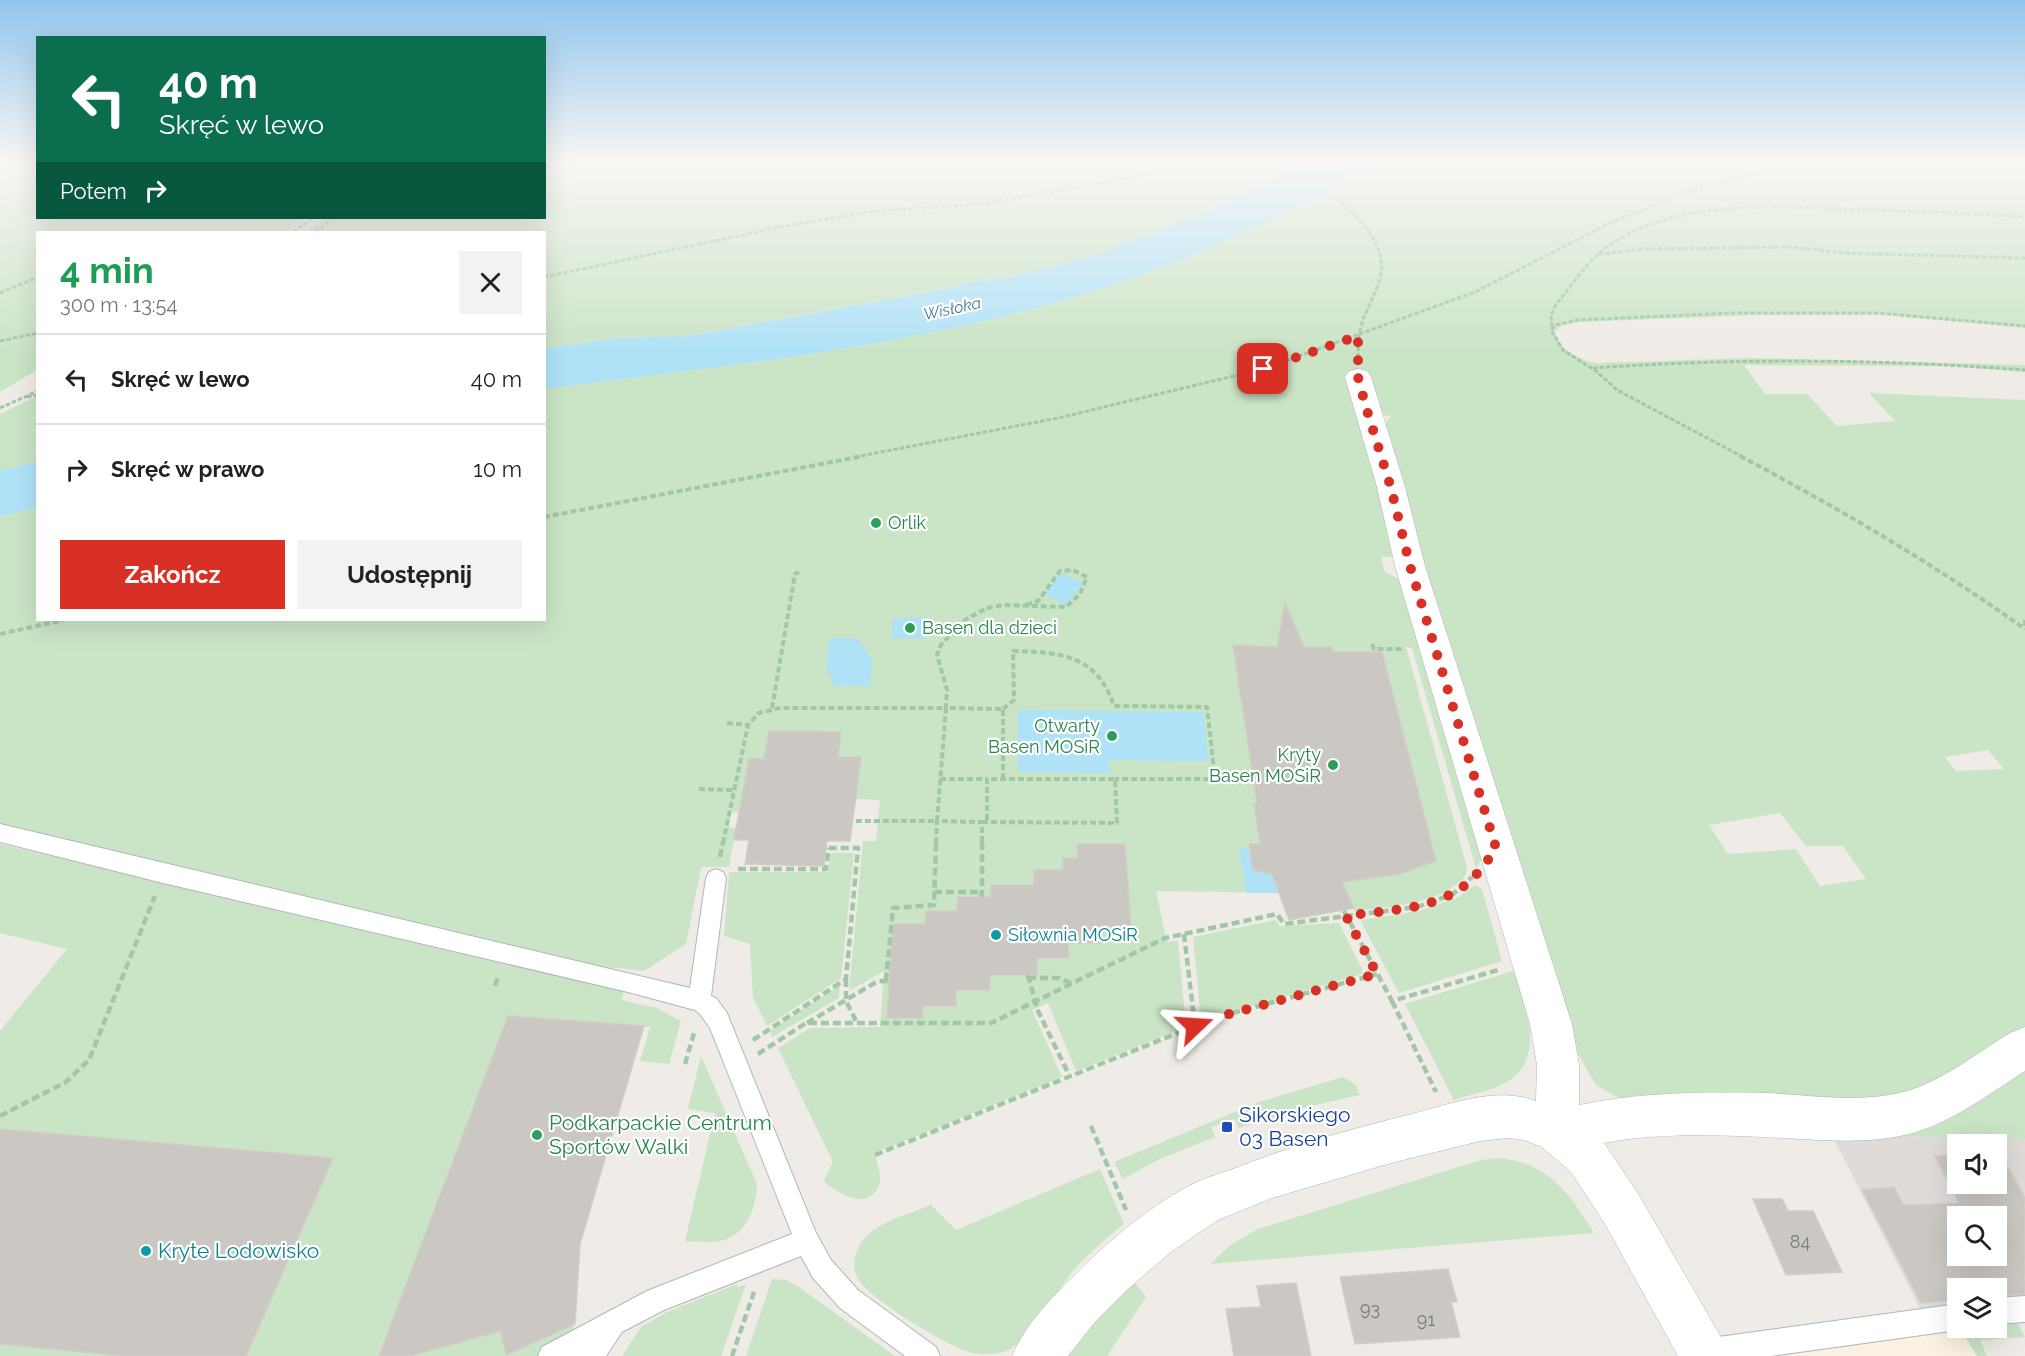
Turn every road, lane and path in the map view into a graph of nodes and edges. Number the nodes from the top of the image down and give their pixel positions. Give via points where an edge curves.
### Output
1 (770, 228) edge
2 (1367, 228) edge
3 (1600, 228) edge
4 (1646, 228) edge
5 (1598, 254) junction
6 (2025, 258) edge
7 (546, 277) edge
8 (36, 278) edge
9 (0, 293) edge
10 (2025, 326) edge
11 (1552, 327) junction
12 (36, 333) edge
13 (1358, 336) junction
14 (0, 341) edge
15 (1592, 368) junction
16 (2025, 370) edge
17 (1358, 377) joint
18 (36, 394) edge
19 (0, 408) edge
20 (546, 517) edge
21 (800, 572) dead end
22 (1025, 604) junction
23 (2025, 620) edge
24 (59, 621) edge
25 (2025, 628) edge
26 (0, 634) edge
27 (772, 708) junction
28 (946, 708) junction
29 (1003, 709) junction
30 (727, 723) dead end
31 (748, 725) junction
32 (940, 779) junction
33 (987, 779) junction
34 (1003, 779) junction
35 (1115, 779) junction
36 (699, 789) dead end
37 (734, 789) junction
38 (853, 821) dead end
39 (937, 821) junction
40 (985, 822) junction
41 (0, 833) edge
42 (1496, 848) junction
43 (748, 869) dead end
44 (163, 874) junction
45 (716, 878) joint
46 (934, 892) junction
47 (1345, 913) junction
48 (1184, 934) junction
49 (1530, 960) junction
50 (1377, 974) junction
51 (846, 978) junction
52 (1073, 984) junction
53 (699, 1001) junction
54 (846, 1001) junction
55 (1392, 1001) junction
56 (1035, 1004) junction
57 (806, 1023) junction
58 (857, 1023) junction
59 (1195, 1026) junction
60 (695, 1029) dead end
61 (2025, 1047) edge
62 (734, 1060) junction
63 (685, 1064) dead end
64 (1070, 1077) junction
65 (1438, 1095) dead end
66 (0, 1116) edge
67 (1091, 1126) dead end
68 (1557, 1131) junction
69 (875, 1155) dead end
70 (1131, 1221) dead end
71 (807, 1241) junction
72 (760, 1259) junction
73 (2025, 1309) edge
74 (2007, 1310) edge
75 (1947, 1319) edge
76 (616, 1320) junction
77 (1704, 1354) edge
78 (551, 1356) edge
79 (589, 1356) edge
80 (732, 1356) edge
81 (927, 1356) edge
82 (1037, 1356) edge

1 - 7 path
2 - 13 path via 1383,263
3 - 13 path via 1475,292
4 - 5 path via 1624,236
5 - 6 path via 1642,249 1792,247 1921,257
5 - 11 path via 1555,306
8 - 9 path
10 - 11 path via 1878,313 1764,313 1577,320
11 - 15 path via 1553,339 1560,348
12 - 14 path
13 - 17 path
13 - 20 path via 1263,369 1058,418
15 - 16 path via 1684,362 1857,362
15 - 25 path via 1617,390 1834,506 1940,570
17 - 42 street via 1410,566
18 - 19 path
21 - 27 path via 795,574
22 - 22 path via 1066,607 1087,584 1087,577 1073,570 1060,571 1038,601
22 - 28 path via 978,612 963,621 940,645 937,659 947,690
23 - 25 path
24 - 26 path
27 - 28 path
27 - 31 path via 758,713
28 - 29 path
28 - 32 path
29 - 34 path
29 - 35 path via 1014,700 1013,651 1056,653 1084,663 1108,684 1114,706 1207,707 1215,779
30 - 31 path
31 - 37 path
32 - 33 path
32 - 39 path
33 - 34 path
33 - 40 path
34 - 35 path
35 - 40 path via 1117,823
36 - 37 path
37 - 45 path
38 - 39 path
39 - 40 path
39 - 46 path
40 - 46 path via 982,894
41 - 44 lane
42 - 47 path via 1480,871 1453,894 1417,907
42 - 49 street
43 - 51 path via 826,869 828,848 858,848
44 - 53 lane
44 - 66 path via 89,1060 66,1082
45 - 53 lane
46 - 54 path via 934,905 893,908 888,981 878,981
47 - 48 path via 1284,924 1277,914
47 - 50 path
48 - 52 path via 1166,938
48 - 59 path
49 - 55 path
49 - 68 street via 1555,1046
50 - 55 path
50 - 59 path
51 - 54 path
51 - 62 path
52 - 56 path
52 - 56 path via 1059,978 1028,976
53 - 62 lane via 715,1014
54 - 57 path
54 - 58 path
55 - 65 path
56 - 58 path via 991,1023
56 - 64 path
57 - 58 path
57 - 62 path
59 - 64 path
60 - 63 path
61 - 68 street via 1939,1101 1906,1113 1861,1120 1693,1113 1621,1118
62 - 71 lane
64 - 69 path
67 - 70 path
68 - 77 street via 1579,1148 1599,1173
68 - 82 street via 1524,1118 1496,1116 1391,1141 1225,1193 1184,1215 1127,1257 1077,1306
71 - 72 lane
71 - 81 lane via 822,1269 849,1299
72 - 76 lane
72 - 80 path via 757,1282
73 - 74 lane
75 - 77 lane
76 - 78 lane
76 - 79 lane

